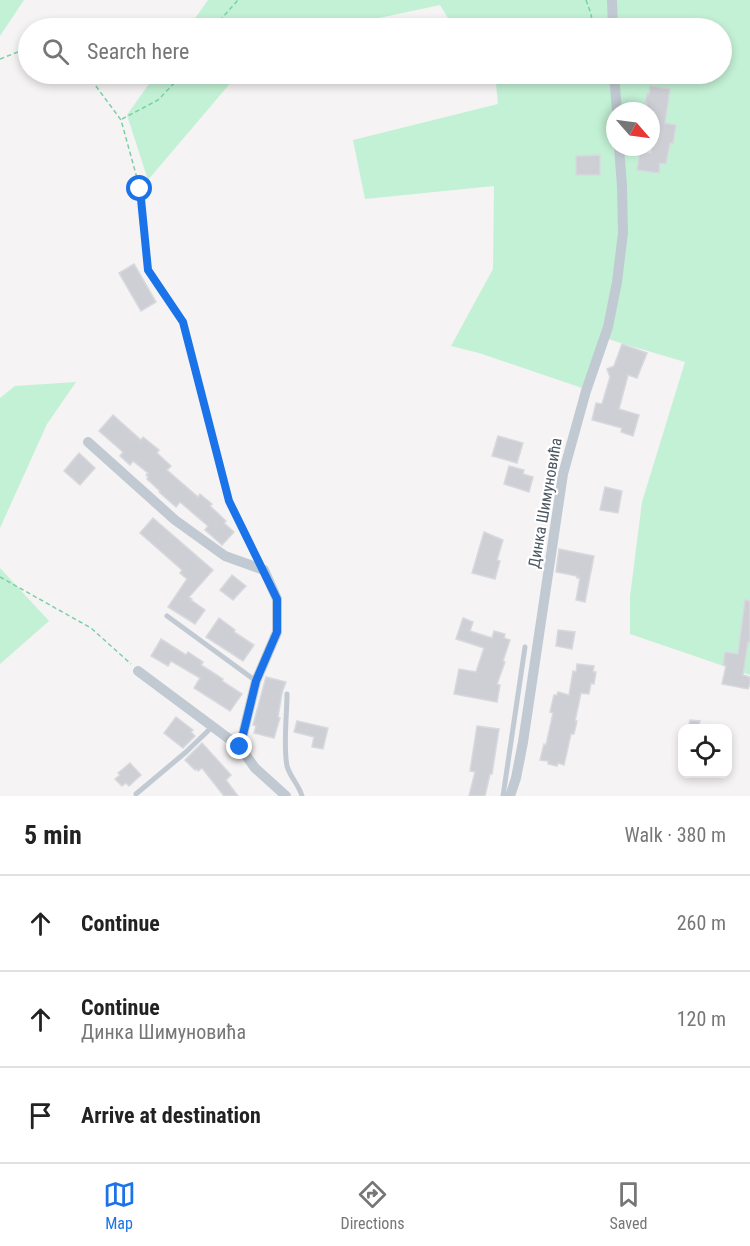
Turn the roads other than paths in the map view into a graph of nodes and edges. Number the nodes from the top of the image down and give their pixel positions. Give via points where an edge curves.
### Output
1 (612, 0) edge
2 (613, 18) edge
3 (615, 84) edge
4 (616, 102) edge
5 (620, 156) edge
6 (88, 442) dead end
7 (167, 616) dead end
8 (525, 647) dead end
9 (138, 671) road end
10 (256, 681) junction
11 (288, 694) dead end
12 (212, 726) junction
13 (240, 747) junction
14 (136, 794) dead end
15 (286, 796) edge
16 (302, 796) edge
17 (503, 796) edge
18 (510, 796) edge

1 - 2 street
3 - 4 street
5 - 18 street, Динка Шимуновића via 623,233 617,282 608,327 563,474 523,742
6 - 10 street via 175,520 225,556 264,570 277,599 277,632
7 - 10 lane
8 - 17 lane
9 - 12 street
10 - 13 street
11 - 16 lane via 287,768
12 - 13 street
12 - 14 lane
13 - 15 street via 255,768

